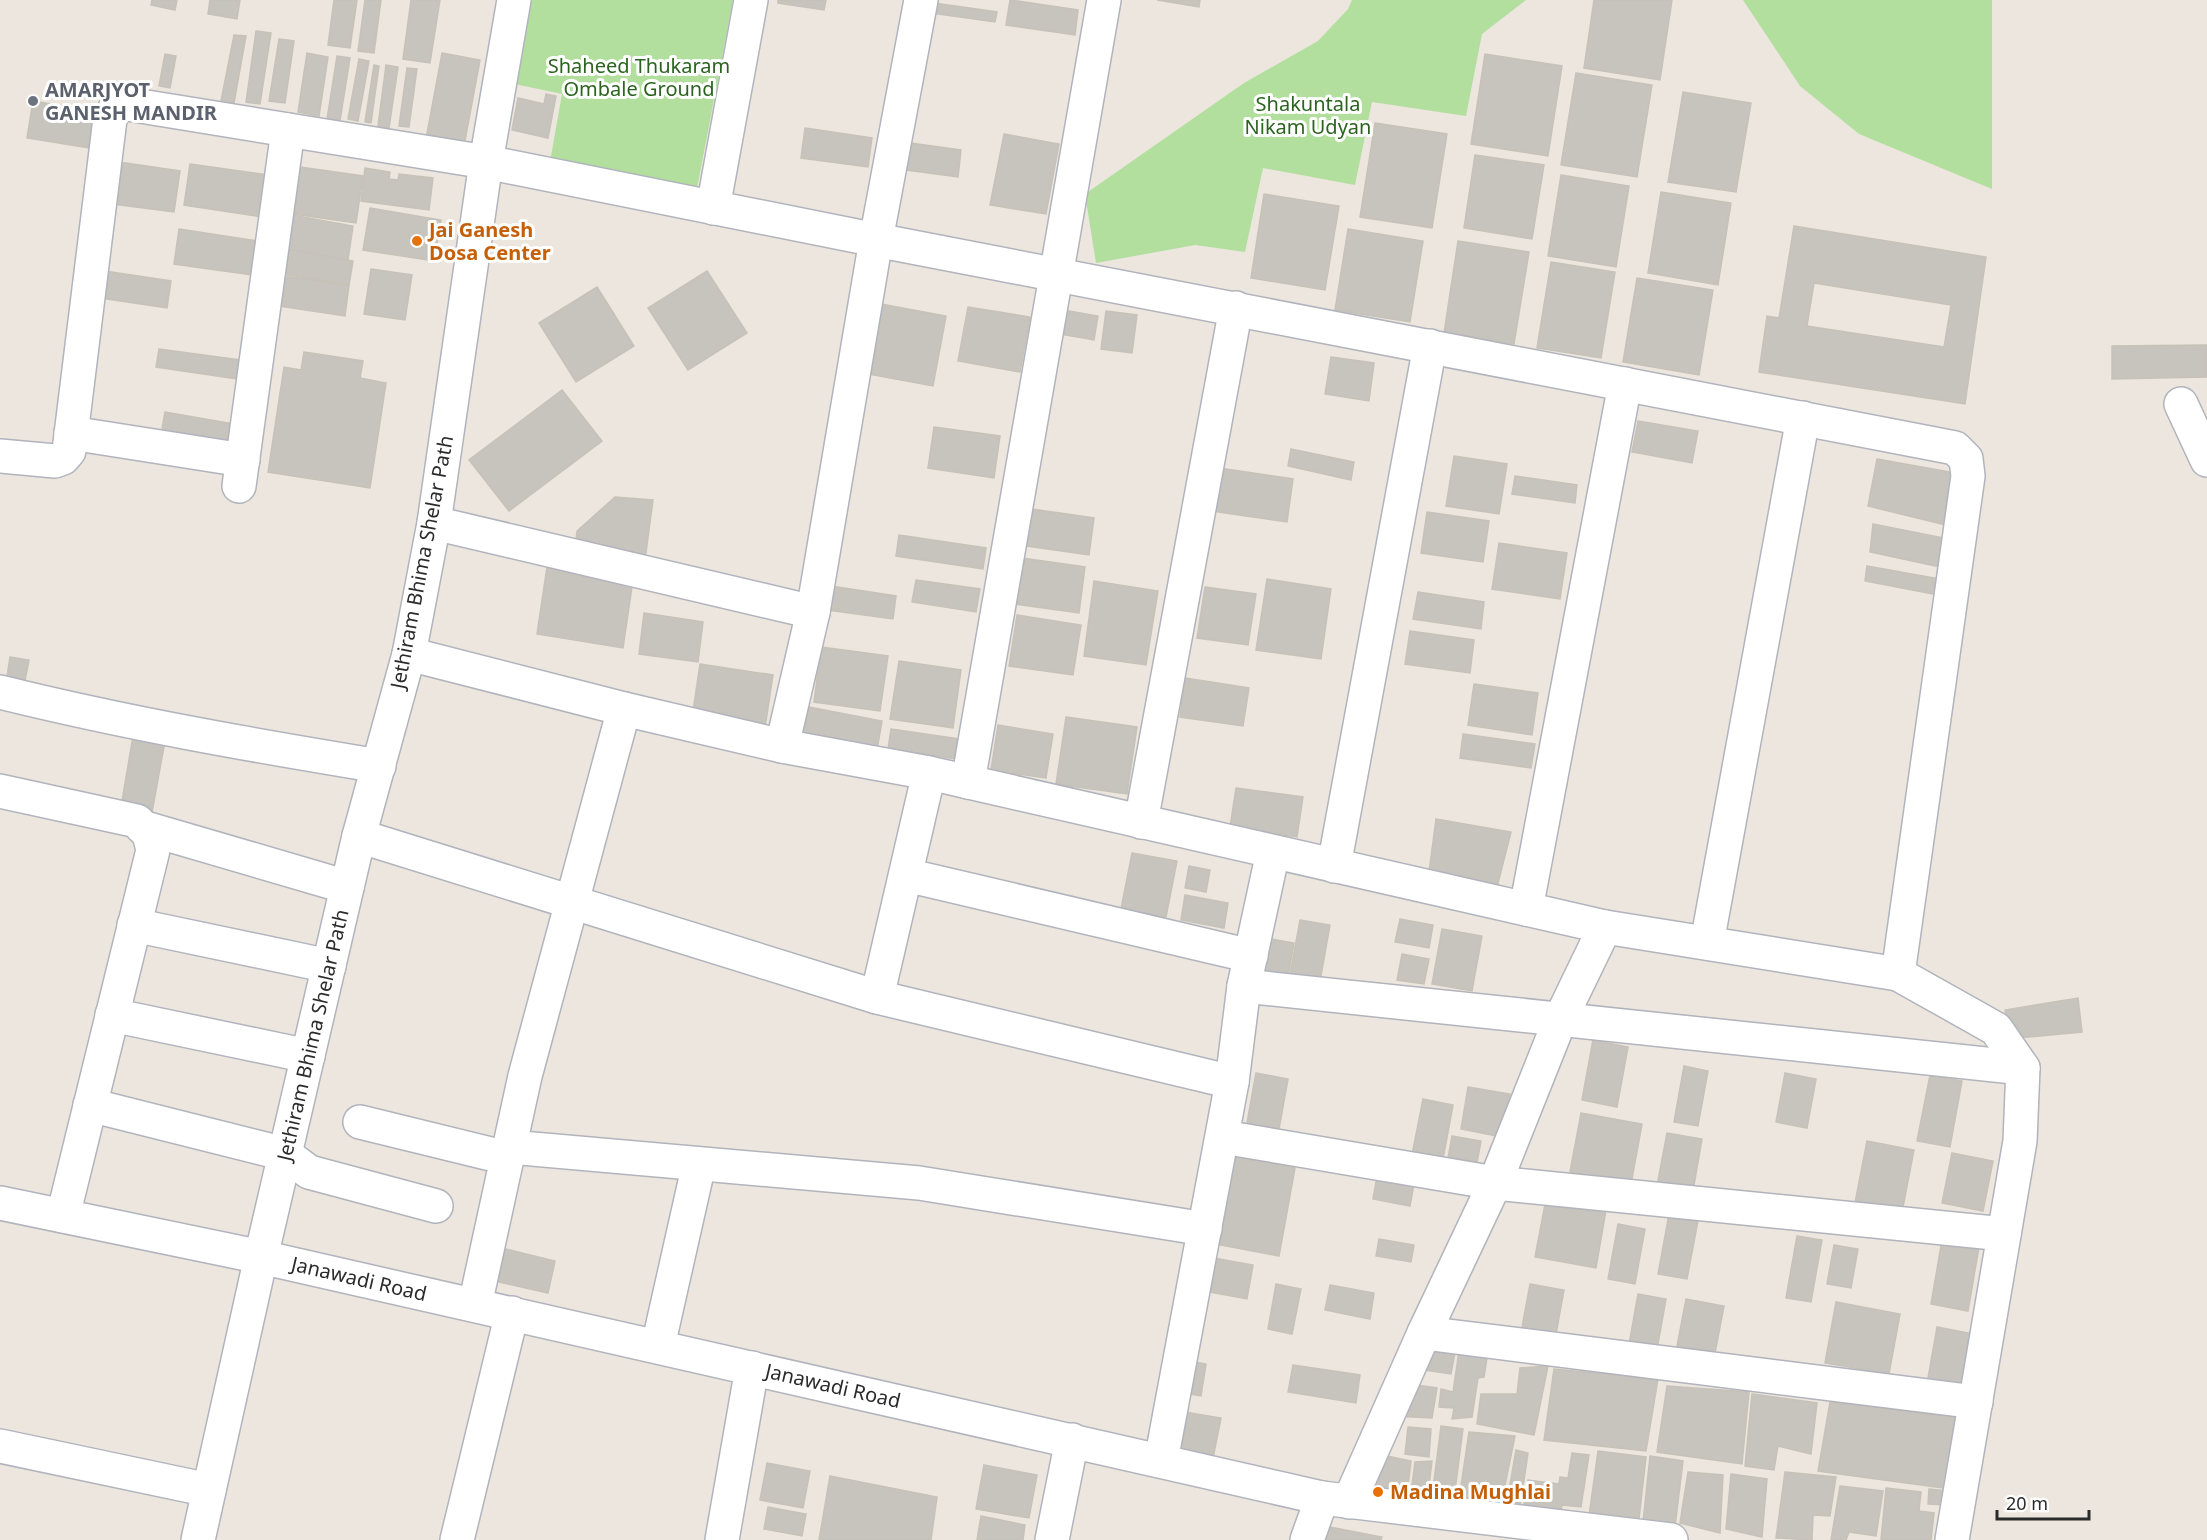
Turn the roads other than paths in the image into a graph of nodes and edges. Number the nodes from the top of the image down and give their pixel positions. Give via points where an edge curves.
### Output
1 (514, 0) edge
2 (752, 0) edge
3 (921, 0) edge
4 (1104, 0) edge
5 (288, 130) junction
6 (486, 162) junction
7 (713, 208) junction
8 (876, 240) junction
9 (1056, 273) junction
10 (1236, 308) junction
11 (1430, 346) junction
12 (1625, 384) junction
13 (2181, 404) dead end
14 (1803, 418) junction
15 (71, 433) junction
16 (0, 456) edge
17 (2207, 460) edge
18 (434, 524) junction
19 (813, 612) junction
20 (409, 654) junction
21 (0, 692) edge
22 (624, 709) junction
23 (782, 746) junction
24 (378, 766) junction
25 (928, 773) junction
26 (968, 782) junction
27 (0, 791) edge
28 (1141, 822) junction
29 (142, 827) junction
30 (359, 836) junction
31 (1273, 852) junction
32 (1334, 866) junction
33 (906, 875) junction
34 (347, 887) junction
35 (572, 902) junction
36 (1526, 909) junction
37 (134, 925) junction
38 (1605, 927) junction
39 (1707, 943) junction
40 (329, 966) junction
41 (1248, 971) junction
42 (1898, 974) junction
43 (878, 997) junction
44 (112, 1015) junction
45 (1560, 1020) junction
46 (308, 1056) junction
47 (2023, 1068) junction
48 (1233, 1082) junction
49 (90, 1105) junction
50 (360, 1122) dead end
51 (1223, 1137) junction
52 (509, 1152) junction
53 (285, 1154) junction
54 (699, 1164) junction
55 (1495, 1184) junction
56 (0, 1203) edge
57 (436, 1206) dead end
58 (63, 1216) junction
59 (1205, 1229) junction
60 (2004, 1234) junction
61 (261, 1257) junction
62 (475, 1305) junction
63 (512, 1313) junction
64 (1424, 1333) junction
65 (658, 1346) junction
66 (753, 1368) junction
67 (1976, 1402) junction
68 (1072, 1440) junction
69 (0, 1446) edge
70 (1161, 1461) junction
71 (209, 1490) junction
72 (1336, 1500) junction
73 (198, 1540) edge
74 (457, 1540) edge
75 (722, 1540) edge
76 (1052, 1540) edge
77 (1307, 1540) edge
78 (1671, 1540) edge
79 (1952, 1540) edge

1 - 6 street, Jethiram Bhima Shelar Path
2 - 7 street
3 - 8 street
4 - 9 street
5 - 6 street
5 - 15 street via 128,104 116,107 110,119
5 - 15 street via 241,473
6 - 7 street
6 - 18 street, Jethiram Bhima Shelar Path
7 - 8 street
8 - 9 street
8 - 19 street
9 - 10 street
9 - 26 street
10 - 11 street
10 - 28 street
11 - 12 street
11 - 32 street
12 - 14 street
12 - 36 street
13 - 17 street
14 - 39 street
14 - 42 street via 1955,448 1966,459 1968,476
15 - 16 street via 69,451 55,461
18 - 19 street
18 - 20 street, Jethiram Bhima Shelar Path
19 - 23 street
20 - 22 street
20 - 24 street, Jethiram Bhima Shelar Path
21 - 24 street via 117,720
22 - 23 street
22 - 35 street
23 - 25 street
24 - 30 street, Jethiram Bhima Shelar Path
25 - 26 street
25 - 33 street
26 - 28 street
27 - 29 street via 137,821
28 - 31 street
29 - 34 street
29 - 37 street via 149,834 153,850
30 - 34 street, Jethiram Bhima Shelar Path
30 - 35 street
31 - 32 street
31 - 41 street
32 - 36 street
33 - 41 street
33 - 43 street
34 - 40 street, Jethiram Bhima Shelar Path
35 - 43 street
35 - 52 street via 525,1076
36 - 38 street
37 - 40 street
37 - 44 street
38 - 39 street
38 - 45 street
39 - 42 street
40 - 46 street, Jethiram Bhima Shelar Path
41 - 45 street
41 - 48 street
42 - 47 street via 1996,1029
43 - 48 street
44 - 46 street
44 - 49 street
45 - 47 street
45 - 55 street
46 - 53 street, Jethiram Bhima Shelar Path
47 - 60 street via 2020,1141
48 - 51 street
49 - 53 street
49 - 58 street
50 - 52 street
51 - 55 street
51 - 59 street
52 - 54 street
52 - 62 street
53 - 57 street via 309,1173
53 - 61 street, Jethiram Bhima Shelar Path
54 - 59 street via 919,1183
54 - 65 street
55 - 60 street
55 - 64 street
56 - 58 street, Janawadi Road
58 - 61 street, Janawadi Road
59 - 70 street
60 - 67 street
61 - 62 street, Janawadi Road
61 - 71 street, Jethiram Bhima Shelar Path
62 - 63 street, Janawadi Road
63 - 65 street, Janawadi Road
63 - 74 street
64 - 67 street
64 - 72 street
65 - 66 street, Janawadi Road
66 - 68 street, Janawadi Road
66 - 75 street
67 - 79 street
68 - 70 street, Janawadi Road
68 - 76 street
69 - 71 street
70 - 72 street, Janawadi Road
71 - 73 street, Jethiram Bhima Shelar Path
72 - 77 street
72 - 78 street, Janawadi Road

